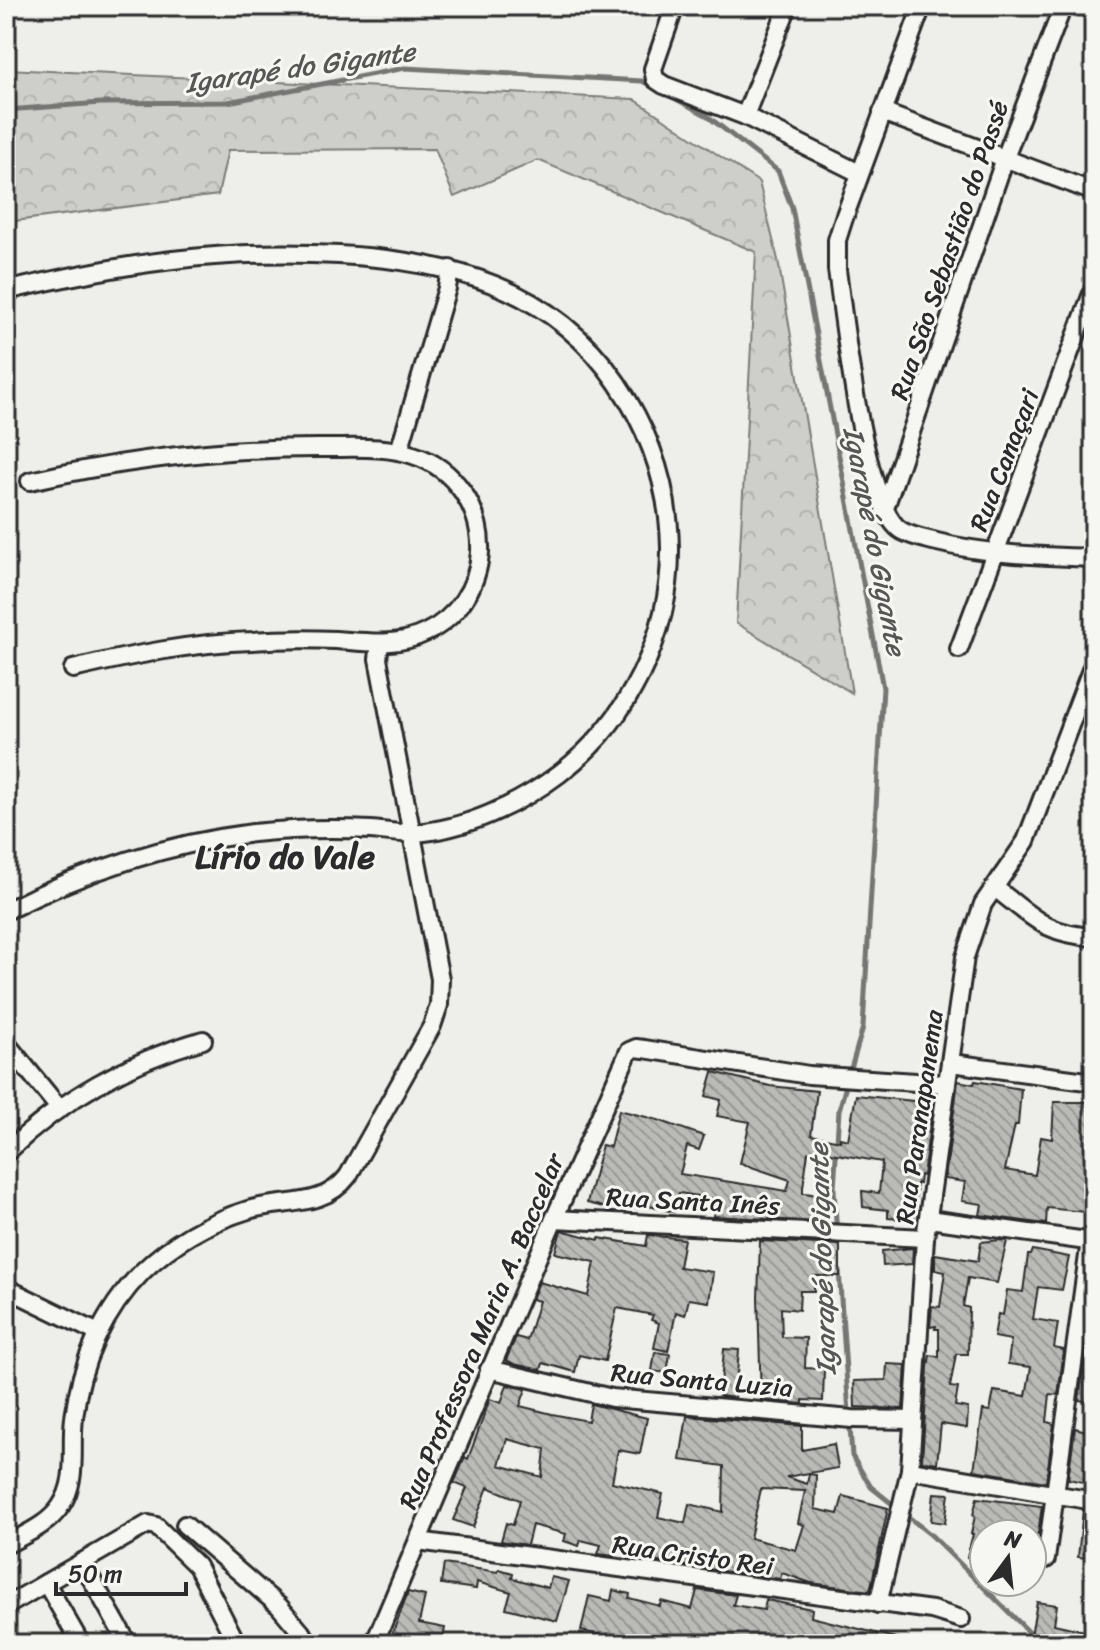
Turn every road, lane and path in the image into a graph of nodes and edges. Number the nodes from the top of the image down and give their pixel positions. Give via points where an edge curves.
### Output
1 (675, 6) edge
2 (788, 6) edge
3 (922, 6) edge
4 (1063, 6) edge
5 (882, 112) junction
6 (745, 116) junction
7 (1005, 158) junction
8 (859, 173) junction
9 (1094, 192) edge
10 (450, 269) junction
11 (1094, 288) edge
12 (6, 291) edge
13 (399, 451) junction
14 (30, 481) dead end
15 (884, 511) junction
16 (994, 554) junction
17 (1094, 558) edge
18 (380, 643) junction
19 (959, 649) dead end
20 (1094, 662) edge
21 (73, 669) dead end
22 (411, 833) junction
23 (995, 888) junction
24 (6, 911) edge
25 (1094, 937) edge
26 (203, 1040) dead end
27 (6, 1043) edge
28 (951, 1063) junction
29 (1094, 1082) edge
30 (947, 1084) junction
31 (59, 1108) junction
32 (6, 1153) edge
33 (554, 1219) junction
34 (929, 1219) junction
35 (925, 1238) junction
36 (1092, 1242) edge
37 (6, 1288) edge
38 (98, 1333) junction
39 (489, 1369) junction
40 (913, 1420) junction
41 (910, 1470) junction
42 (1056, 1496) junction
43 (1094, 1501) edge
44 (185, 1525) dead end
45 (418, 1541) junction
46 (6, 1545) edge
47 (1048, 1546) edge
48 (82, 1562) junction
49 (46, 1583) junction
50 (878, 1604) junction
51 (6, 1606) edge
52 (961, 1619) dead end
53 (81, 1644) edge
54 (128, 1644) edge
55 (237, 1644) edge
56 (311, 1644) edge
57 (374, 1644) edge

1 - 6 street via 653,69 655,79
2 - 6 street
3 - 5 street
4 - 7 street, Rua São Sebastião do Passé
5 - 7 street
5 - 8 street
6 - 8 street
7 - 9 street
7 - 15 street, Rua São Sebastião do Passé
8 - 15 street via 837,240 837,270 865,448
10 - 12 street via 320,253 206,255 107,268
10 - 13 street
10 - 22 street via 503,287 552,316 612,375 653,450 667,504 670,560 663,614 645,666 591,746 560,774 513,803 462,823
11 - 16 street, Rua Canaçari
13 - 14 street via 294,447 189,453
13 - 18 street via 429,461 455,481 472,508 480,555 473,585 447,619 408,640
15 - 16 street via 902,531
16 - 17 street
16 - 19 street, Rua Canaçari
18 - 21 street via 293,639 206,644
18 - 22 street via 378,659
20 - 23 street, Rua Paranapanema via 1026,841
22 - 24 street via 308,829 218,838 102,868
22 - 38 street via 440,979 439,1005 348,1176 321,1198 252,1209 182,1240 134,1281
23 - 25 street via 1046,927
23 - 28 street, Rua Paranapanema via 983,904 965,957
26 - 31 street via 108,1076
27 - 31 street
28 - 29 street
28 - 30 street, Rua Paranapanema
30 - 33 street, Rua Professora Maria A. Baccelar via 832,1077 636,1048 623,1059
30 - 34 street, Rua Paranapanema
31 - 32 street
33 - 35 street, Rua Santa Inês
33 - 39 street, Rua Professora Maria A. Baccelar
34 - 35 street, Rua Paranapanema
34 - 36 street
35 - 40 street, Rua Paranapanema
36 - 42 street
37 - 38 street
38 - 46 street via 77,1397 73,1475 66,1497 48,1521
39 - 40 street, Rua Santa Luzia via 612,1398
39 - 45 street, Rua Professora Maria A. Baccelar
40 - 41 street, Rua Paranapanema
41 - 42 street
41 - 50 street, Rua Paranapanema
42 - 43 street
42 - 47 street
44 - 56 street via 279,1606
45 - 50 street, Rua Cristo Rei
45 - 57 street, Rua Professora Maria A. Baccelar
48 - 49 street
48 - 54 street
48 - 55 street via 148,1524 156,1526 197,1566
49 - 51 street
49 - 53 street
50 - 52 street, Rua Cristo Rei

